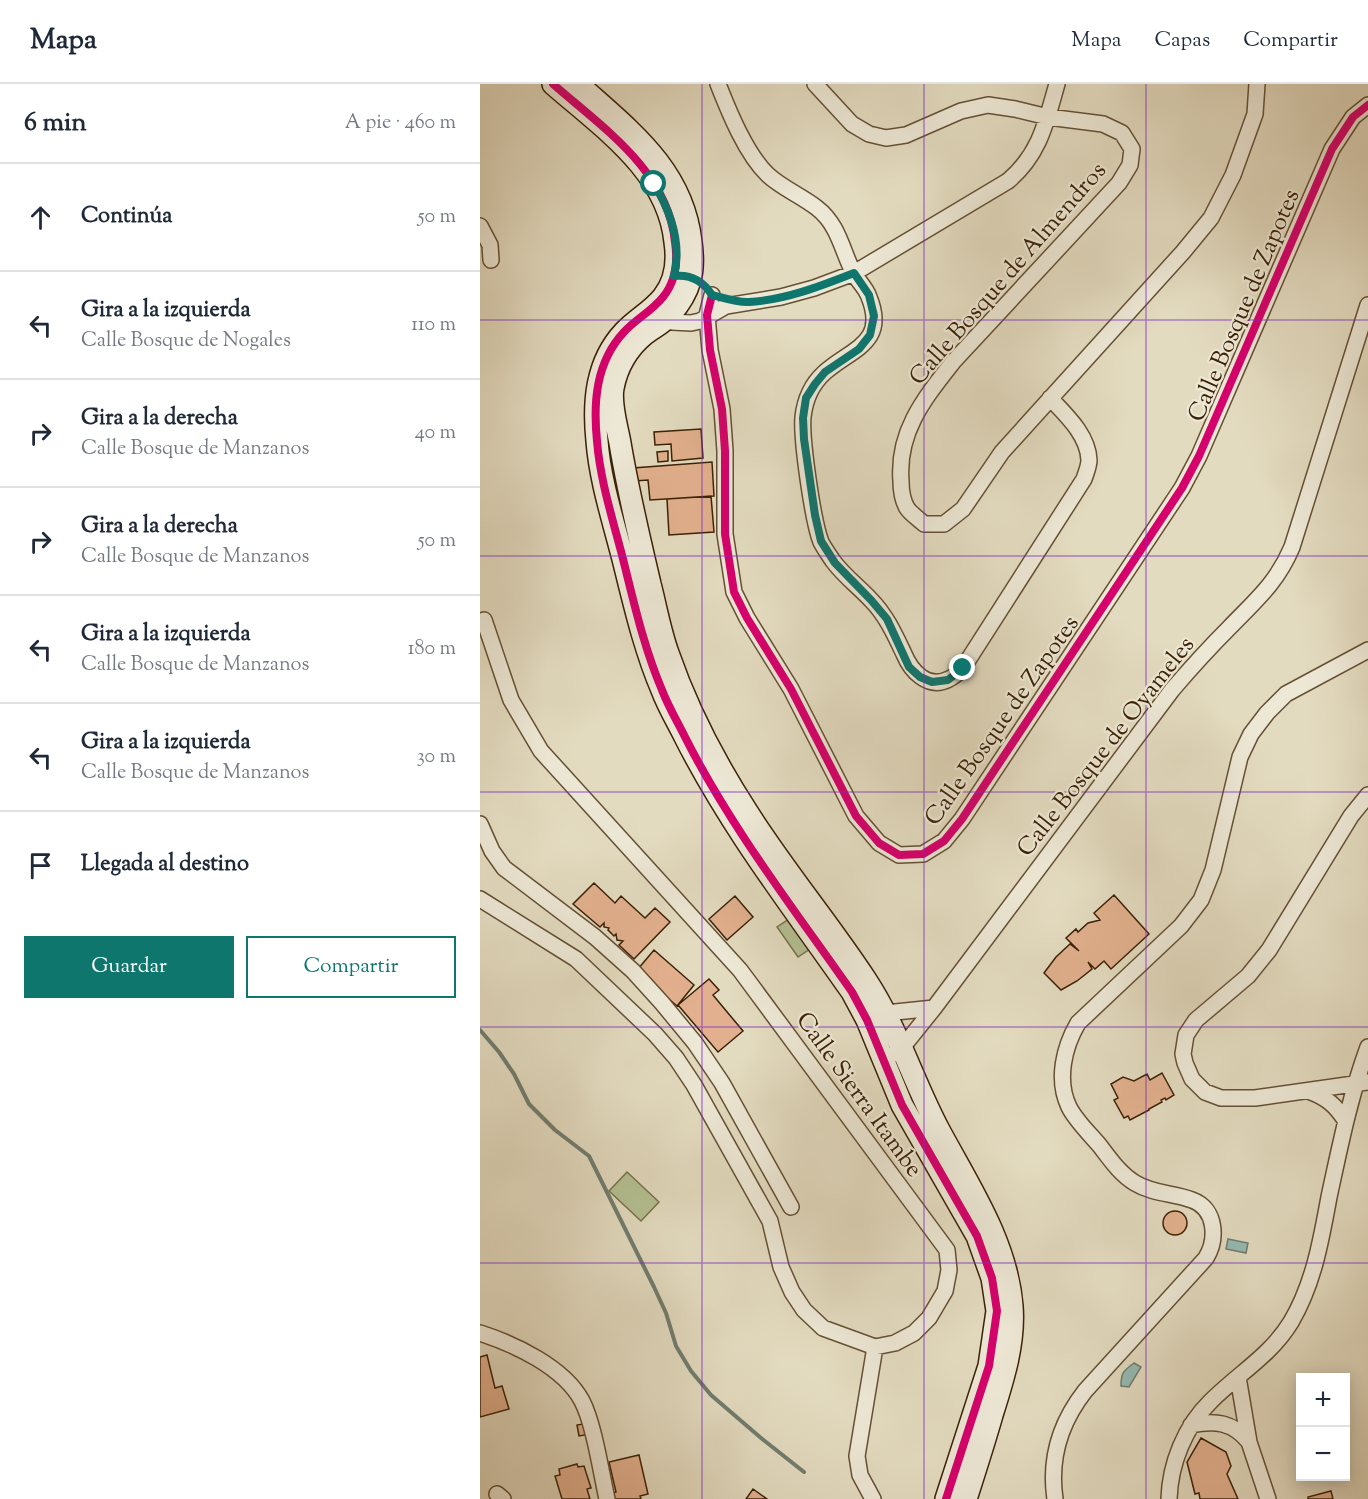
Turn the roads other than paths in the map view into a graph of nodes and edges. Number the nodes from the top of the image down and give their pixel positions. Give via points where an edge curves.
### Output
1 (553, 84) edge
2 (578, 84) edge
3 (718, 84) edge
4 (815, 84) edge
5 (1058, 84) edge
6 (1257, 84) edge
7 (1368, 105) edge
8 (1048, 117) junction
9 (480, 226) edge
10 (491, 260) dead end
11 (854, 273) junction
12 (683, 277) junction
13 (712, 295) junction
14 (747, 302) junction
15 (1368, 305) edge
16 (661, 311) junction
17 (707, 315) junction
18 (691, 324) junction
19 (710, 350) junction
20 (1050, 398) junction
21 (484, 620) dead end
22 (1368, 650) edge
23 (1368, 795) edge
24 (480, 824) edge
25 (480, 899) edge
26 (934, 1008) junction
27 (876, 1017) junction
28 (1368, 1047) edge
29 (901, 1049) junction
30 (882, 1061) junction
31 (1361, 1083) edge
32 (1311, 1092) junction
33 (1345, 1120) junction
34 (791, 1207) dead end
35 (480, 1333) edge
36 (875, 1347) junction
37 (1238, 1377) junction
38 (1191, 1425) junction
39 (1249, 1442) junction
40 (959, 1491) edge
41 (607, 1499) edge
42 (873, 1499) edge
43 (1056, 1499) edge
44 (1169, 1499) edge
45 (1268, 1499) edge

1 - 12 street via 625,147 654,184 672,220
2 - 12 street via 636,135 668,176 688,216 693,256
3 - 11 street via 734,124 768,175 827,218
4 - 8 street, Calle Bosque de Almendros via 852,124 886,138 906,135 962,111 988,105
5 - 8 street
6 - 20 street, Calle Bosque de Almendros via 1255,114 1233,175 1211,218
7 - 19 street, Calle Bosque de Zapotes via 1353,117 1332,149 1182,488 962,819 944,841 923,854 899,855 879,843 856,816 791,689 734,592 725,534 722,409
8 - 11 street via 1036,150 1022,170
8 - 20 street, Calle Bosque de Almendros via 1103,124 1122,133 1132,149 1130,165 1100,206 930,390 903,442 900,467 907,508 924,524 944,524 963,509 1002,452
9 - 10 street via 490,245
11 - 14 street via 781,297
11 - 20 street via 869,295 874,316 870,335 859,349 825,372 806,398 804,439 815,515 821,541 835,563 887,619 909,667 920,677 932,682 948,680 963,668 1084,479 1089,461 1084,442 1071,420
12 - 13 street via 704,285
12 - 16 street via 682,299
13 - 14 street
13 - 17 street, Calle Bosque de Zapotes
14 - 17 street
15 - 26 street, Calle Bosque de Oyameles via 1292,547 1280,573 1172,690
16 - 18 street via 678,324
16 - 27 street via 630,350 616,376 612,396 628,491 666,649 714,755 746,811 867,981
17 - 18 street
17 - 19 street, Calle Bosque de Zapotes
18 - 19 street, Calle Bosque de Zapotes
21 - 36 street, Calle Sierra Itambe via 511,700 541,751 740,970 947,1250 945,1291 929,1318 905,1338
22 - 43 street via 1286,694 1258,723 1240,757 1213,870 1201,900 1181,926 1078,1023 1068,1042 1063,1085 1072,1112 1118,1169 1134,1182 1151,1191 1199,1204 1209,1216 1214,1238 1206,1258 1068,1414 1054,1456
23 - 32 street via 1351,816 1269,950 1248,976 1196,1020 1184,1044 1187,1071 1198,1086 1213,1096 1255,1098
24 - 34 street via 504,868 633,971 695,1043 722,1083
25 - 36 street via 576,959 666,1046 694,1085 770,1221 786,1280 798,1301 823,1328
26 - 27 street
26 - 29 street, Calle Bosque de Oyameles
27 - 29 street
27 - 30 street
28 - 31 street
29 - 30 street, Calle Bosque de Oyameles
29 - 40 street via 921,1096 991,1227 1013,1308 1007,1366
30 - 40 street via 915,1130 977,1236 992,1278 997,1311 989,1366
31 - 32 street
31 - 33 street
32 - 33 street via 1325,1098
33 - 37 street via 1315,1269 1303,1300 1282,1336
35 - 41 street via 542,1362 564,1379 581,1400
36 - 42 street via 857,1456 860,1475
37 - 38 street via 1210,1401
37 - 39 street
38 - 39 street via 1227,1424
38 - 44 street via 1176,1459
39 - 45 street

